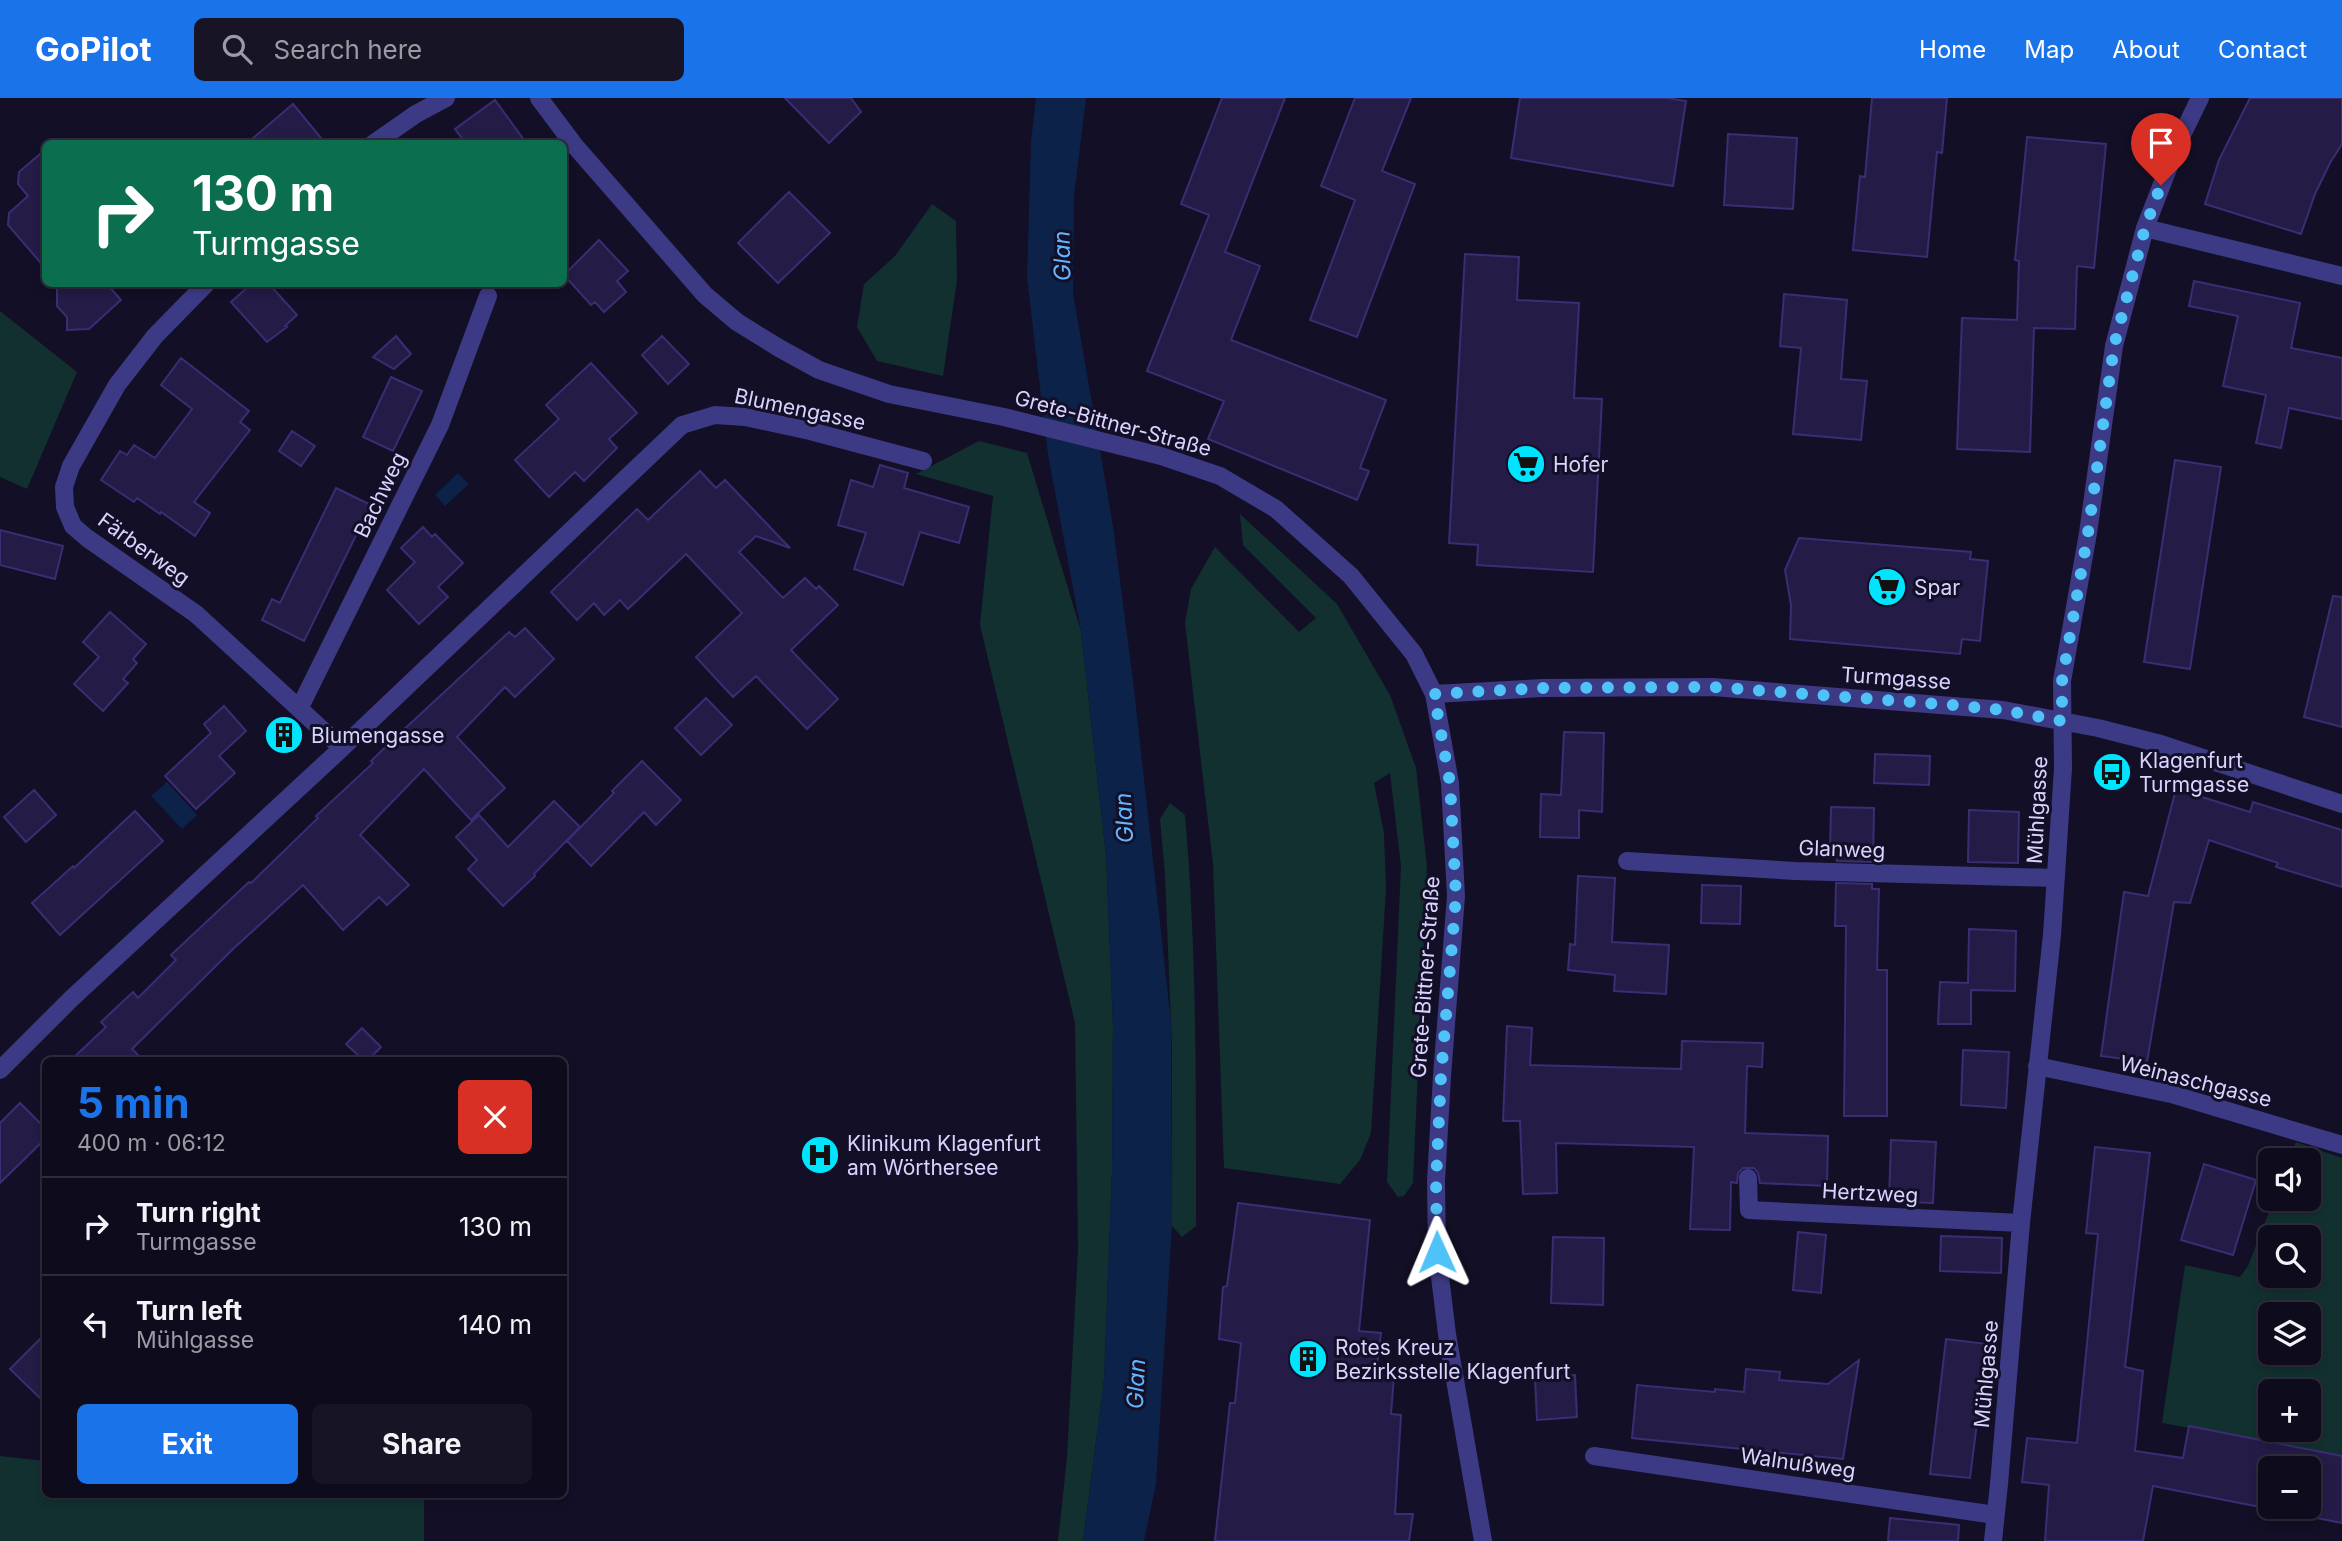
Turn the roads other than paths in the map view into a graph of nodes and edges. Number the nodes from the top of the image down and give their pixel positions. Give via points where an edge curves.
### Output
1 (446, 98) edge
2 (538, 98) edge
3 (2200, 98) edge
4 (379, 140) edge
5 (2145, 228) junction
6 (2342, 276) edge
7 (203, 287) edge
8 (488, 296) dead end
9 (923, 461) dead end
10 (1434, 694) junction
11 (299, 709) junction
12 (2062, 721) junction
13 (342, 748) junction
14 (2342, 804) edge
15 (1627, 861) dead end
16 (2056, 878) junction
17 (2037, 1066) junction
18 (0, 1070) edge
19 (2342, 1146) edge
20 (1748, 1178) dead end
21 (2021, 1223) junction
22 (1594, 1456) dead end
23 (1995, 1515) junction
24 (1483, 1541) edge
25 (1993, 1541) edge

1 - 4 street
2 - 10 street, Grete-Bittner-Straße via 667,254 737,322 819,370 888,394 1161,456 1220,476 1276,509 1351,576 1414,654
3 - 5 street, Mühlgasse
5 - 6 street
5 - 12 street, Mühlgasse via 2114,346 2062,681
7 - 11 street, Färberweg via 117,385 71,466 64,487 65,507 73,526 196,614
8 - 11 street, Bachweg via 440,425
9 - 13 street, Blumengasse via 745,417 715,415 682,425
10 - 12 street, Turmgasse via 1713,687 1965,706
10 - 24 street, Grete-Bittner-Straße via 1450,783 1456,896 1441,1076 1437,1252
11 - 13 street, Färberweg
12 - 14 street, Turmgasse via 2161,744
12 - 16 street, Mühlgasse
13 - 18 street, Blumengasse
15 - 16 street, Glanweg
16 - 17 street, Mühlgasse
17 - 19 street, Weinaschgasse via 2171,1094
17 - 21 street, Mühlgasse
20 - 21 street, Hertzweg via 1749,1210
21 - 23 street, Mühlgasse
22 - 23 street, Walnußweg
23 - 25 street, Mühlgasse

